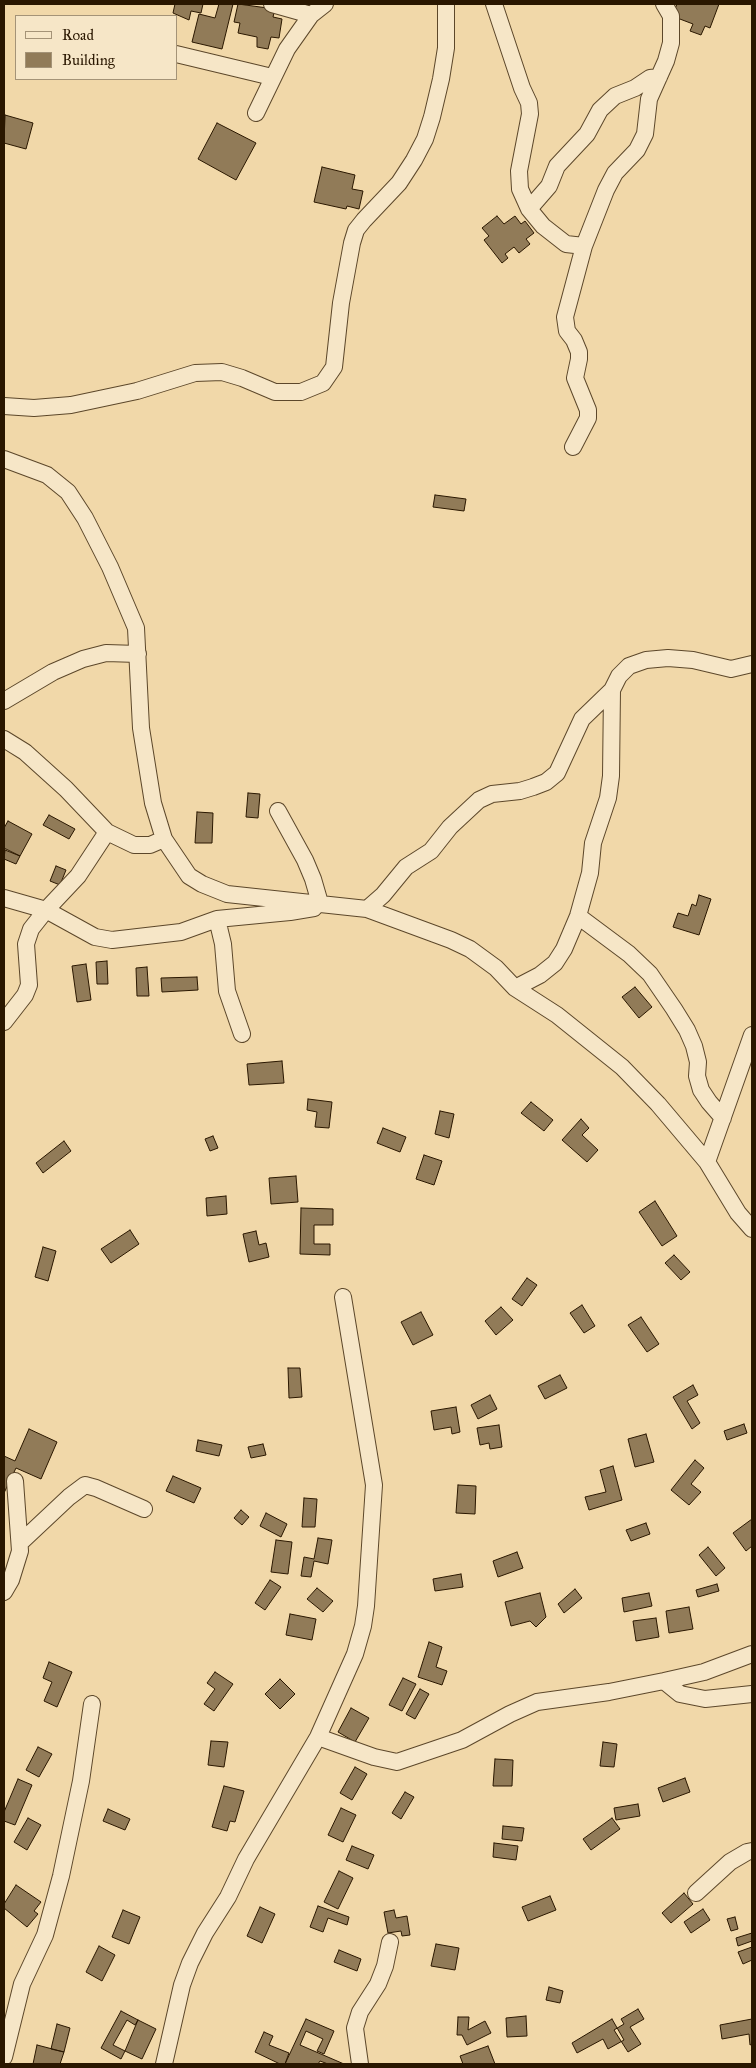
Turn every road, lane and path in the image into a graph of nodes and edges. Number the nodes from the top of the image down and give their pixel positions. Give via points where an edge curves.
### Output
1 (272, 4) edge
2 (325, 4) edge
3 (446, 4) edge
4 (494, 4) edge
5 (664, 4) edge
6 (311, 15) junction
7 (178, 54) edge
8 (272, 77) junction
9 (659, 77) junction
10 (256, 113) dead end
11 (529, 209) junction
12 (584, 246) junction
13 (4, 406) edge
14 (574, 447) dead end
15 (4, 459) edge
16 (138, 654) junction
17 (752, 664) edge
18 (612, 690) junction
19 (4, 701) edge
20 (4, 739) edge
21 (278, 811) dead end
22 (107, 832) junction
23 (164, 839) junction
24 (4, 898) edge
25 (327, 904) junction
26 (367, 909) junction
27 (46, 910) junction
28 (578, 916) junction
29 (217, 919) junction
30 (516, 988) junction
31 (4, 1022) edge
32 (242, 1034) dead end
33 (752, 1035) edge
34 (723, 1118) junction
35 (707, 1162) junction
36 (752, 1229) edge
37 (343, 1296) dead end
38 (15, 1481) dead end
39 (144, 1508) dead end
40 (20, 1543) junction
41 (4, 1592) edge
42 (752, 1654) edge
43 (664, 1681) junction
44 (752, 1694) edge
45 (92, 1704) dead end
46 (318, 1737) junction
47 (752, 1852) edge
48 (696, 1893) dead end
49 (390, 1942) dead end
50 (4, 2058) edge
51 (164, 2064) edge
52 (360, 2064) edge

1 - 6 street
2 - 6 street
3 - 13 street via 442,79 425,140 399,183 356,230 343,294 334,367 323,383 301,392 275,392 222,372 195,373 137,391 71,405
4 - 11 street via 529,103 530,114 519,171 520,189
5 - 9 street via 671,16 671,43
6 - 8 street
7 - 8 street
8 - 10 street
9 - 11 street via 650,78 615,96 600,110 587,134 557,166 550,186
9 - 12 street via 649,99 647,128 642,142 610,181
11 - 12 street via 559,240
12 - 14 street via 565,317 567,331 579,352 574,378 588,410 588,418
15 - 16 street via 47,475 68,492 110,567 136,628
16 - 19 street via 106,653 83,659 53,672
16 - 23 street via 147,776
17 - 18 street via 731,669 693,660 646,660 629,666
18 - 26 street via 582,718 557,773 533,787 492,794 479,800 450,827 431,851 406,867
18 - 28 street via 608,798 593,843 590,873
20 - 22 street via 25,752 66,789
21 - 25 street
22 - 23 street via 134,846 150,845
22 - 27 street via 78,876
23 - 25 street via 189,876 227,894
24 - 27 street
25 - 26 street
25 - 29 street via 290,912
26 - 30 street via 470,949
27 - 29 street via 95,938 112,940 181,932
27 - 31 street via 31,929 26,944 30,978 26,995
28 - 30 street via 554,964 540,976
28 - 34 street via 650,974 687,1030 698,1062 701,1090
29 - 32 street via 223,944 227,991
30 - 35 street via 557,1015 622,1068 658,1104
33 - 34 street
34 - 35 street
35 - 36 street via 738,1213
37 - 46 street via 374,1485 371,1541 363,1626 355,1654
38 - 40 street
39 - 40 street via 85,1485
40 - 41 street via 11,1580
42 - 43 street via 704,1672
43 - 44 street via 680,1694 705,1699
43 - 46 street via 537,1702 462,1740 397,1762
45 - 50 street via 81,1781 61,1876 45,1935 22,1984
46 - 51 street via 246,1859 190,1963
47 - 48 street via 730,1862
49 - 52 street via 378,1984 360,2012 355,2028

